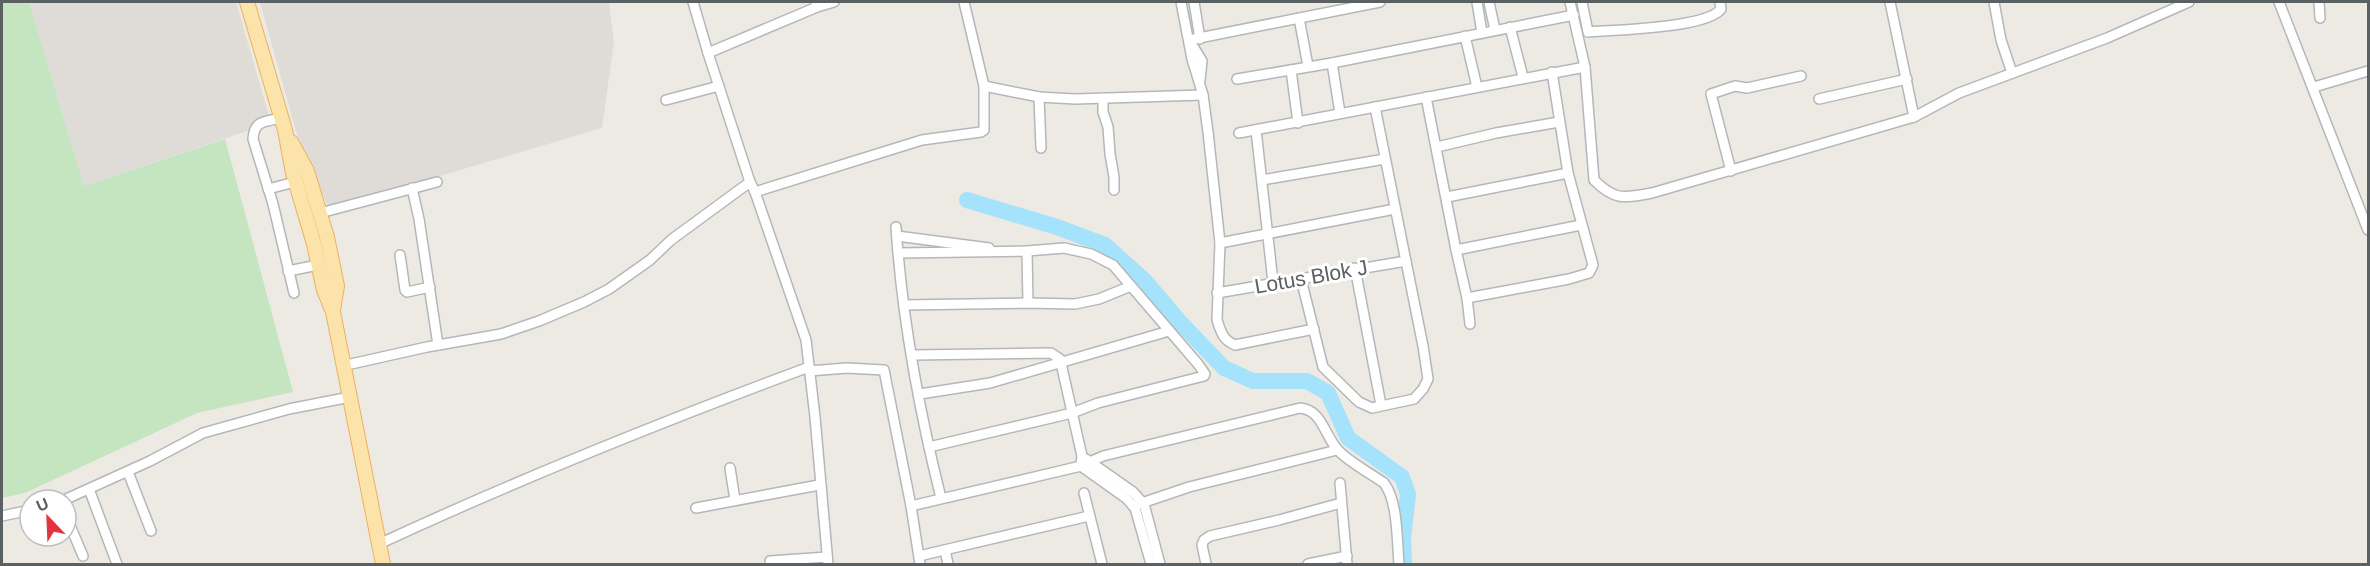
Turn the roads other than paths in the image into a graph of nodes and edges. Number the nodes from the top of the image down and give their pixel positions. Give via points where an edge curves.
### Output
1 (247, 2) edge
2 (693, 2) edge
3 (834, 2) edge
4 (964, 2) edge
5 (1181, 2) edge
6 (1194, 2) edge
7 (1380, 2) edge
8 (1477, 2) edge
9 (1490, 2) edge
10 (1570, 2) edge
11 (1582, 2) edge
12 (1720, 2) edge
13 (1891, 2) edge
14 (1994, 2) edge
15 (2189, 2) edge
16 (2278, 2) edge
17 (2319, 2) edge
18 (817, 4) edge
19 (1574, 15) junction
20 (1299, 18) junction
21 (2320, 18) dead end
22 (1510, 27) junction
23 (1495, 30) junction
24 (1482, 33) junction
25 (1465, 36) junction
26 (1200, 39) junction
27 (1189, 41) junction
28 (708, 53) junction
29 (1332, 63) junction
30 (1308, 66) junction
31 (1585, 67) junction
32 (1291, 70) junction
33 (2368, 71) edge
34 (1552, 72) junction
35 (2012, 73) junction
36 (1801, 76) dead end
37 (1523, 77) junction
38 (1906, 78) junction
39 (1237, 79) dead end
40 (719, 86) junction
41 (984, 86) junction
42 (1477, 87) junction
43 (2314, 87) junction
44 (1203, 95) junction
45 (1034, 96) junction
46 (1426, 97) junction
47 (1103, 98) junction
48 (1819, 99) dead end
49 (666, 100) dead end
50 (1375, 107) junction
51 (1340, 113) junction
52 (1914, 117) junction
53 (1559, 122) junction
54 (279, 123) junction
55 (1298, 123) junction
56 (1257, 130) junction
57 (1239, 133) dead end
58 (1437, 147) junction
59 (1041, 148) dead end
60 (1385, 159) junction
61 (1731, 171) junction
62 (1568, 173) junction
63 (1262, 180) junction
64 (292, 182) junction
65 (437, 182) dead end
66 (750, 182) junction
67 (271, 188) junction
68 (1114, 190) dead end
69 (412, 191) junction
70 (755, 192) junction
71 (1447, 197) junction
72 (1395, 209) junction
73 (321, 217) junction
74 (1581, 225) junction
75 (2368, 230) edge
76 (1268, 234) junction
77 (1220, 243) junction
78 (1456, 250) junction
79 (996, 251) junction
80 (1027, 251) junction
81 (898, 253) junction
82 (400, 255) dead end
83 (1406, 261) junction
84 (314, 266) junction
85 (1355, 268) junction
86 (293, 271) junction
87 (1301, 279) junction
88 (1274, 282) junction
89 (1131, 286) junction
90 (430, 287) junction
91 (1217, 292) junction
92 (294, 293) dead end
93 (1467, 298) junction
94 (1028, 303) junction
95 (904, 304) junction
96 (333, 312) junction
97 (1470, 324) dead end
98 (1314, 329) junction
99 (1169, 331) junction
100 (438, 345) junction
101 (913, 355) junction
102 (1061, 362) junction
103 (342, 366) junction
104 (809, 369) junction
105 (920, 394) junction
106 (350, 398) junction
107 (1381, 405) junction
108 (1072, 413) junction
109 (929, 447) junction
110 (1337, 450) junction
111 (1084, 461) junction
112 (730, 468) dead end
113 (128, 471) junction
114 (1340, 483) dead end
115 (819, 484) junction
116 (89, 489) junction
117 (1084, 493) dead end
118 (78, 494) edge
119 (940, 498) junction
120 (735, 501) junction
121 (1341, 503) junction
122 (1137, 504) junction
123 (911, 506) junction
124 (696, 508) dead end
125 (18, 513) edge
126 (2, 516) edge
127 (1089, 516) junction
128 (151, 531) dead end
129 (78, 544) edge
130 (378, 544) junction
131 (945, 550) junction
132 (83, 556) dead end
133 (920, 560) edge
134 (1347, 560) edge
135 (770, 561) dead end
136 (827, 561) edge
137 (117, 564) edge
138 (383, 564) edge
139 (948, 564) edge
140 (1101, 564) edge
141 (1151, 564) edge
142 (1161, 564) edge
143 (1206, 564) edge
144 (1308, 564) edge
145 (1399, 564) edge

1 - 54 main road
2 - 28 street
3 - 18 street
4 - 41 street
5 - 27 street
6 - 26 street
7 - 20 street
8 - 24 street
9 - 23 street
10 - 19 street
11 - 12 street via 1588,32 1712,18 1721,9
13 - 38 street
14 - 35 street
15 - 35 street
16 - 43 street
17 - 21 street
18 - 28 street
19 - 22 street
19 - 31 street
20 - 26 street
20 - 30 street
22 - 23 street
22 - 37 street
23 - 24 street
24 - 25 street
25 - 29 street
25 - 42 street
26 - 27 street
27 - 44 street via 1202,61 1199,82
28 - 40 street
29 - 30 street
29 - 51 street
30 - 32 street
31 - 34 street
31 - 61 street via 1594,180 1607,193 1623,198 1652,193
32 - 39 street
32 - 55 street
33 - 43 street
34 - 37 street
34 - 53 street
35 - 52 street via 1959,93
36 - 61 street via 1710,94
37 - 42 street
38 - 48 street
38 - 52 street
40 - 49 street
40 - 66 street
41 - 45 street
41 - 70 street via 981,132 922,140
42 - 46 street
43 - 75 street
44 - 47 street
44 - 77 street
45 - 47 street
45 - 59 street
46 - 50 street
46 - 58 street
47 - 68 street
50 - 51 street
50 - 60 street
51 - 55 street
52 - 61 street
53 - 58 street
53 - 62 street
54 - 64 main road
54 - 67 street via 253,129
54 - 73 main road via 307,171
55 - 56 street
56 - 57 street
56 - 63 street
58 - 71 street
60 - 63 street
60 - 72 street
62 - 71 street
62 - 74 street
63 - 76 street
64 - 67 street
64 - 84 main road via 314,244
65 - 69 street
66 - 70 street
66 - 100 street via 609,289 501,334
67 - 86 street
69 - 73 street
69 - 90 street
70 - 104 street via 806,340
71 - 78 street
72 - 76 street
72 - 83 street
73 - 96 main road via 337,286
74 - 78 street
74 - 93 street via 1593,265 1589,273
76 - 77 street
76 - 88 street
77 - 91 street
78 - 93 street
79 - 80 street
79 - 81 street
79 - 81 street via 986,246 897,232
80 - 89 street via 1064,248 1091,254 1113,266
80 - 94 street
81 - 95 street
82 - 90 street via 405,290
83 - 85 street, Lotus Blok J
83 - 107 street via 1428,379 1414,399
84 - 86 street
84 - 96 main road
85 - 87 street, Lotus Blok J
85 - 107 street
86 - 92 street
87 - 88 street, Lotus Blok J
87 - 98 street
88 - 91 street, Lotus Blok J
89 - 94 street via 1075,304
89 - 99 street
90 - 100 street
91 - 98 street via 1217,320 1225,341 1235,345
93 - 97 street
94 - 95 street
95 - 101 street
96 - 103 main road
98 - 107 street via 1323,367 1359,402 1372,408
99 - 102 street
99 - 108 street via 1204,376
100 - 103 street
101 - 102 street via 1051,353
101 - 105 street
102 - 105 street via 990,383
102 - 108 street
103 - 106 main road
104 - 115 street
104 - 123 street via 884,370
104 - 130 street via 572,461
105 - 109 street
106 - 113 street via 220,427
106 - 130 main road
108 - 109 street
108 - 111 street
109 - 119 street
110 - 111 street via 1316,414 1300,408
110 - 122 street
110 - 145 street via 1389,490
111 - 119 street via 996,487
111 - 122 street
112 - 120 street
113 - 116 street
113 - 128 street
114 - 121 street
115 - 120 street
115 - 136 street
116 - 118 street
116 - 137 street
117 - 127 street
119 - 123 street
120 - 124 street
121 - 134 street
121 - 143 street via 1210,536 1202,545
122 - 141 street
122 - 142 street
123 - 133 street
125 - 126 street
127 - 131 street
127 - 140 street
129 - 132 street
130 - 138 main road
131 - 133 street
131 - 139 street
134 - 144 street
135 - 136 street

